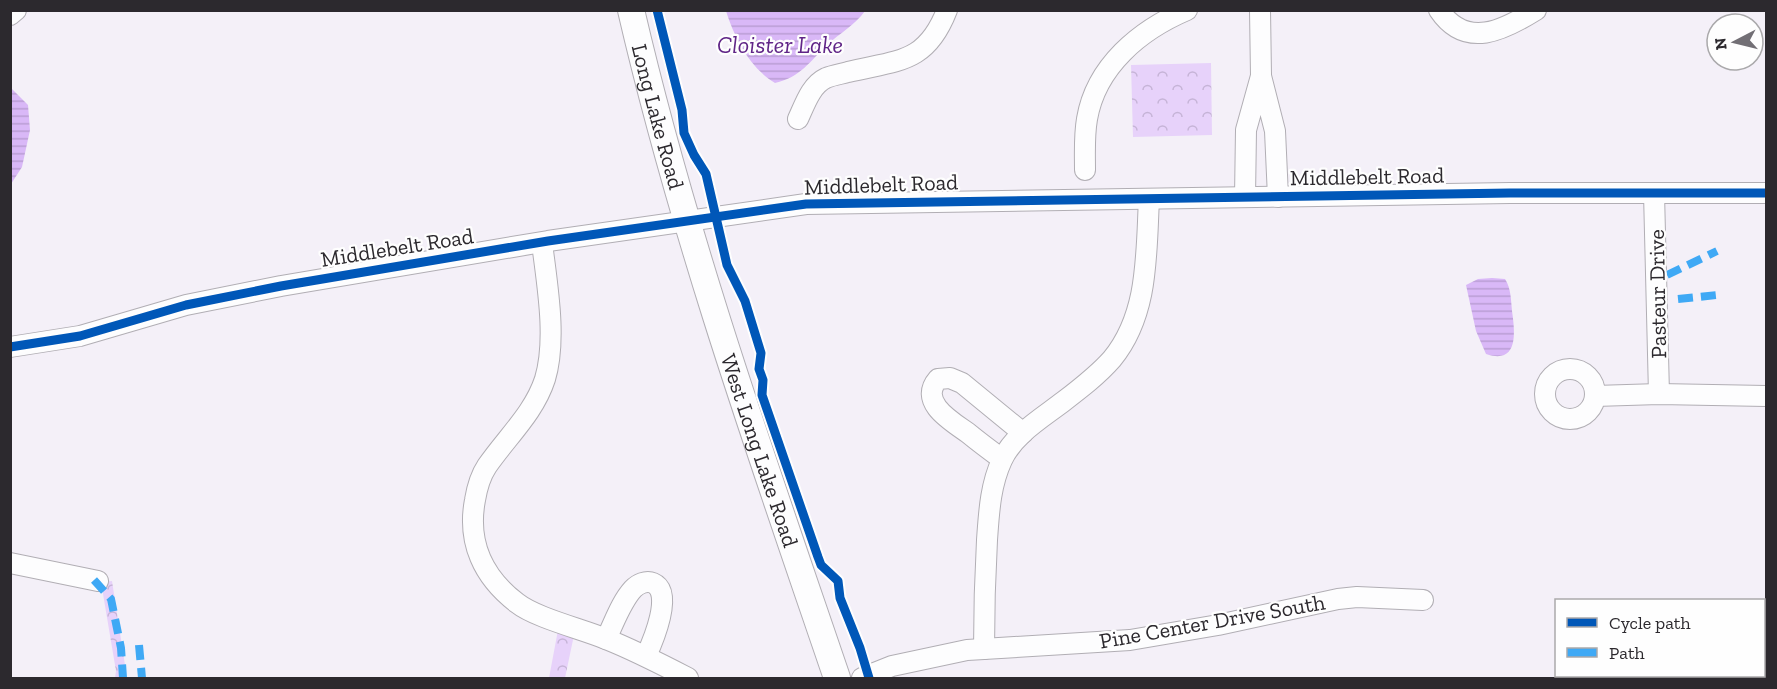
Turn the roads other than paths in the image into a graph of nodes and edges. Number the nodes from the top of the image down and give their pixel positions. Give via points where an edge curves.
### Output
1 (16, 10) edge
2 (631, 10) edge
3 (947, 10) edge
4 (1187, 10) edge
5 (1260, 10) edge
6 (1439, 10) edge
7 (1536, 10) edge
8 (10, 15) edge
9 (1261, 75) junction
10 (798, 119) dead end
11 (1086, 170) dead end
12 (1654, 193) junction
13 (1767, 193) edge
14 (1245, 197) junction
15 (1278, 197) junction
16 (1149, 199) junction
17 (686, 221) junction
18 (542, 243) junction
19 (10, 347) edge
20 (1659, 394) junction
21 (1595, 396) dead end
22 (1767, 396) edge
23 (1023, 433) junction
24 (1002, 459) junction
25 (10, 562) edge
26 (99, 580) dead end
27 (1423, 600) dead end
28 (606, 639) junction
29 (984, 649) junction
30 (646, 656) junction
31 (688, 678) edge
32 (837, 678) edge
33 (862, 678) edge

1 - 8 street
2 - 17 main road, Long Lake Road
3 - 10 street via 934,37 920,51 900,60 825,78 810,93
4 - 11 street via 1142,34 1107,70 1087,118
5 - 9 street
6 - 7 street via 1459,29 1483,34
9 - 14 street via 1246,130
9 - 15 street via 1275,131
12 - 13 street, Middlebelt Road
12 - 15 street, Middlebelt Road
12 - 20 street, Pasteur Drive
14 - 15 street, Middlebelt Road
14 - 16 street, Middlebelt Road
16 - 17 street, Middlebelt Road via 806,204
16 - 23 street via 1143,284 1126,339 1090,381
17 - 18 street, Middlebelt Road
17 - 32 main road, West Long Lake Road
18 - 19 street, Middlebelt Road via 260,290 186,305 80,336
18 - 28 street via 550,341 546,376 537,401 486,468 477,489 472,535 491,578 518,604
20 - 21 street
20 - 22 street
23 - 24 street
23 - 24 street via 962,383 950,378 938,379 933,384 933,402 940,413
24 - 29 street via 990,499
25 - 26 street
27 - 29 street, Pine Center Drive South via 1338,598 1130,640
28 - 30 street
28 - 30 street via 632,590 651,582 663,594
29 - 33 street, Pine Center Drive South via 892,666
30 - 31 street

